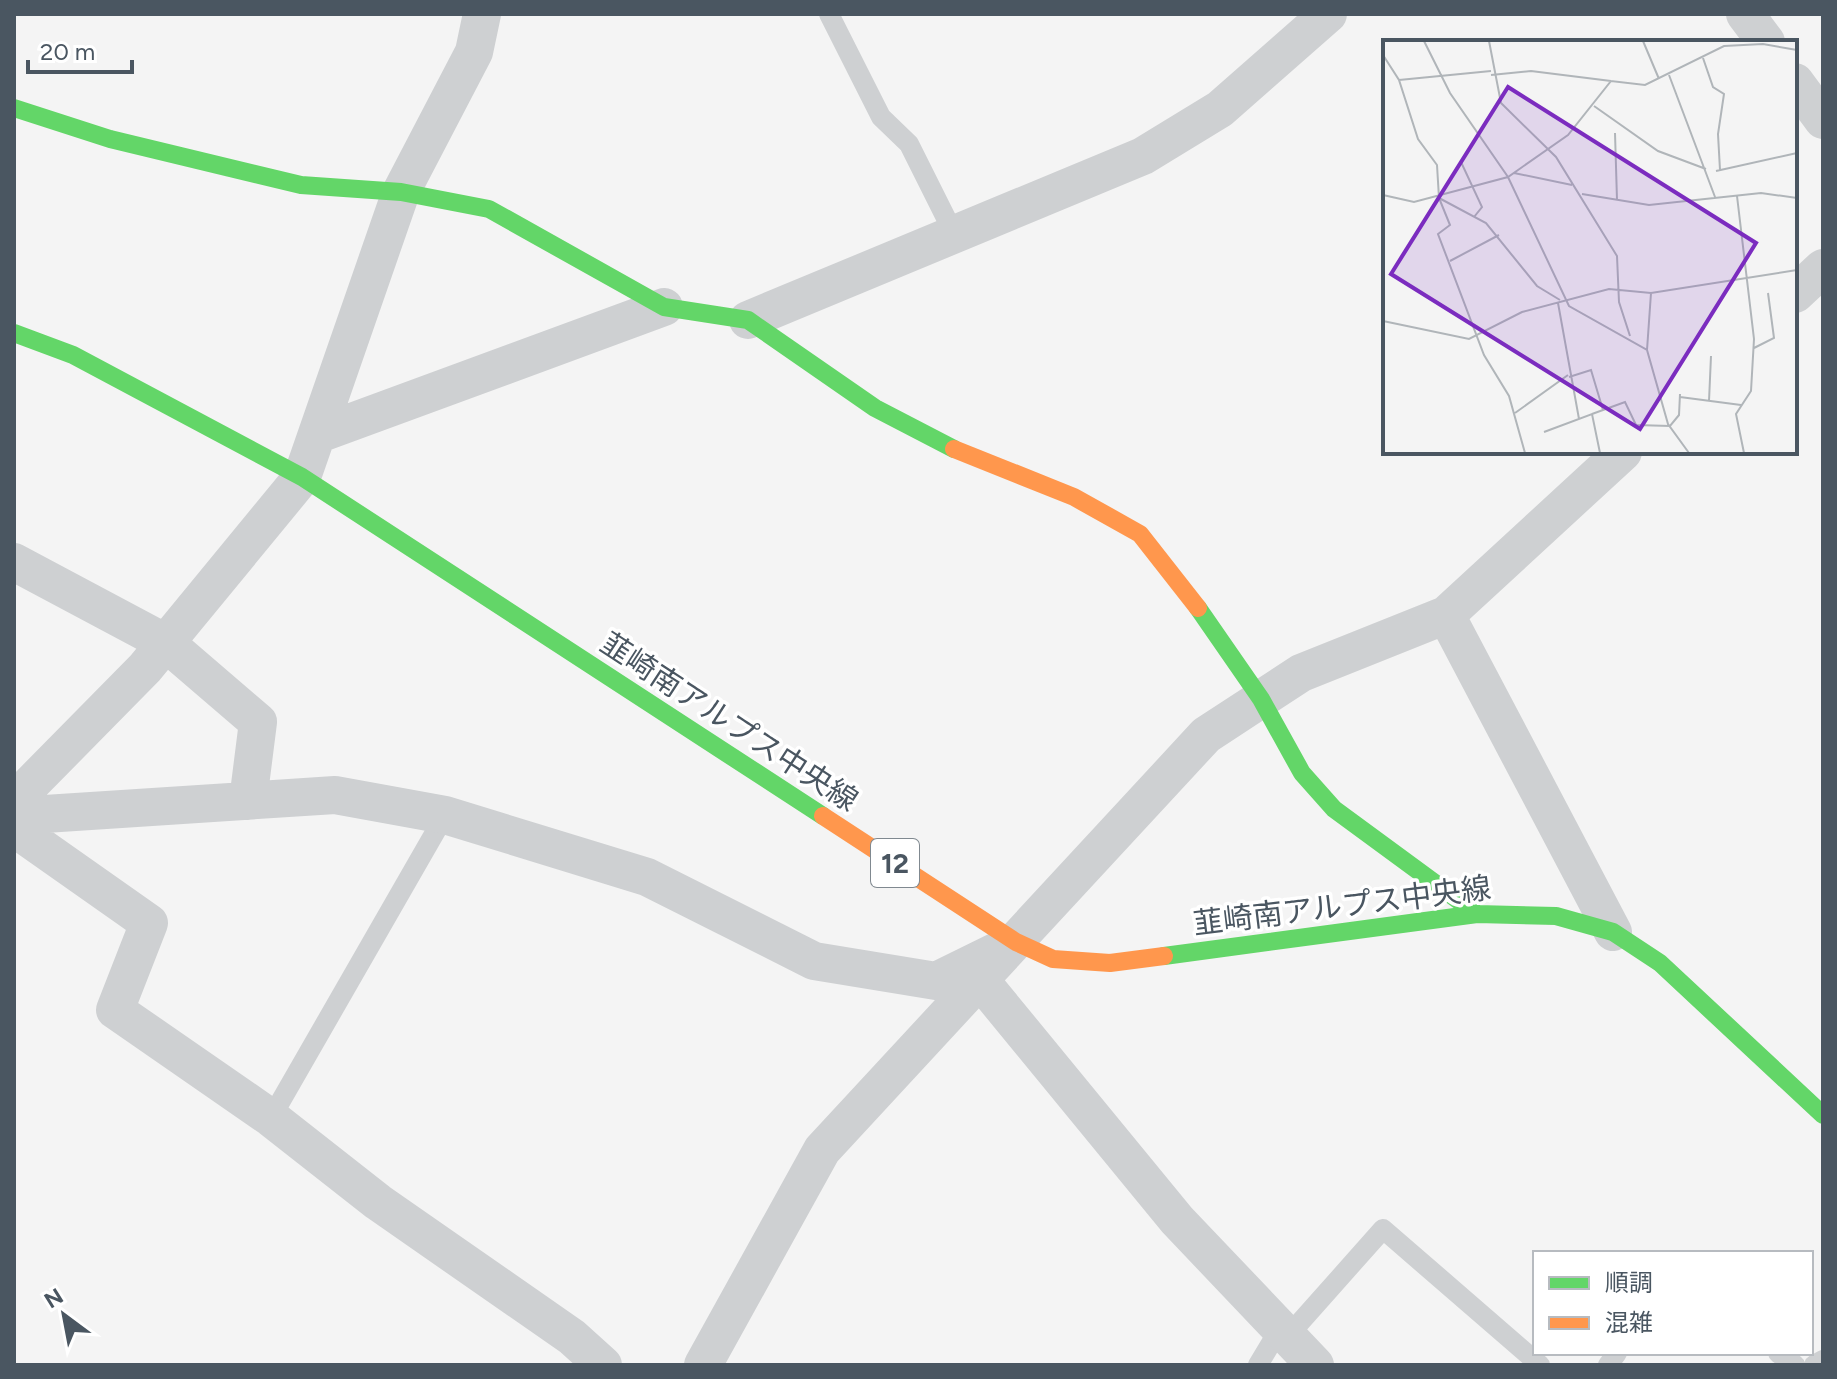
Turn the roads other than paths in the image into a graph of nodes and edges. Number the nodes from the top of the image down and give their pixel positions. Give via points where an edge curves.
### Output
1 (482, 14) edge
2 (829, 14) edge
3 (1328, 14) edge
4 (1745, 14) edge
5 (1764, 40) edge
6 (1797, 85) edge
7 (14, 108) edge
8 (1823, 120) edge
9 (401, 192) junction
10 (954, 234) junction
11 (1823, 268) edge
12 (1797, 292) edge
13 (664, 307) junction
14 (748, 320) junction
15 (14, 333) edge
16 (319, 434) junction
17 (1621, 454) edge
18 (302, 477) junction
19 (14, 562) edge
20 (1446, 615) junction
21 (166, 643) junction
22 (1261, 699) junction
23 (14, 801) edge
24 (248, 801) junction
25 (445, 815) junction
26 (14, 816) edge
27 (14, 828) edge
28 (1477, 914) junction
29 (1613, 932) junction
30 (1016, 942) junction
31 (980, 980) junction
32 (1823, 1115) edge
33 (271, 1118) junction
34 (1283, 1333) junction
35 (1823, 1360) edge
36 (603, 1365) edge
37 (703, 1365) edge
38 (1258, 1365) edge
39 (1315, 1365) edge
40 (1540, 1365) edge
41 (1814, 1365) edge

1 - 9 street via 474,52
2 - 10 lane via 881,117 909,144
3 - 10 street via 1220,109 1143,156
4 - 5 street
6 - 8 street
7 - 9 main road via 110,139 301,185
9 - 13 main road via 489,209
9 - 16 street
10 - 14 street
11 - 12 street
13 - 14 main road
13 - 16 street
14 - 22 main road via 875,408 961,453 1074,497 1140,534 1182,584
15 - 18 main road, 韮崎南アルプス中央線 / 12 via 73,355
16 - 18 street
17 - 20 street
18 - 21 street
18 - 30 main road, 韮崎南アルプス中央線 / 12
19 - 21 street
20 - 22 street via 1301,673
20 - 29 street
21 - 23 street
21 - 24 street via 258,722
22 - 28 main road via 1302,773 1334,809
22 - 30 street via 1206,735
24 - 25 street via 335,795
24 - 26 street
25 - 30 street via 647,877 814,961 936,981
25 - 33 lane
27 - 33 street via 149,923 115,1010
28 - 29 main road, 韮崎南アルプス中央線 / 12 via 1556,916
28 - 30 main road, 韮崎南アルプス中央線 / 12 via 1110,963 1053,959
29 - 32 main road, 韮崎南アルプス中央線 / 12 via 1660,963
30 - 31 street
31 - 34 street via 1177,1220
31 - 37 street via 822,1150
33 - 36 street
34 - 38 lane
34 - 39 street
34 - 40 lane via 1383,1229
35 - 41 lane

